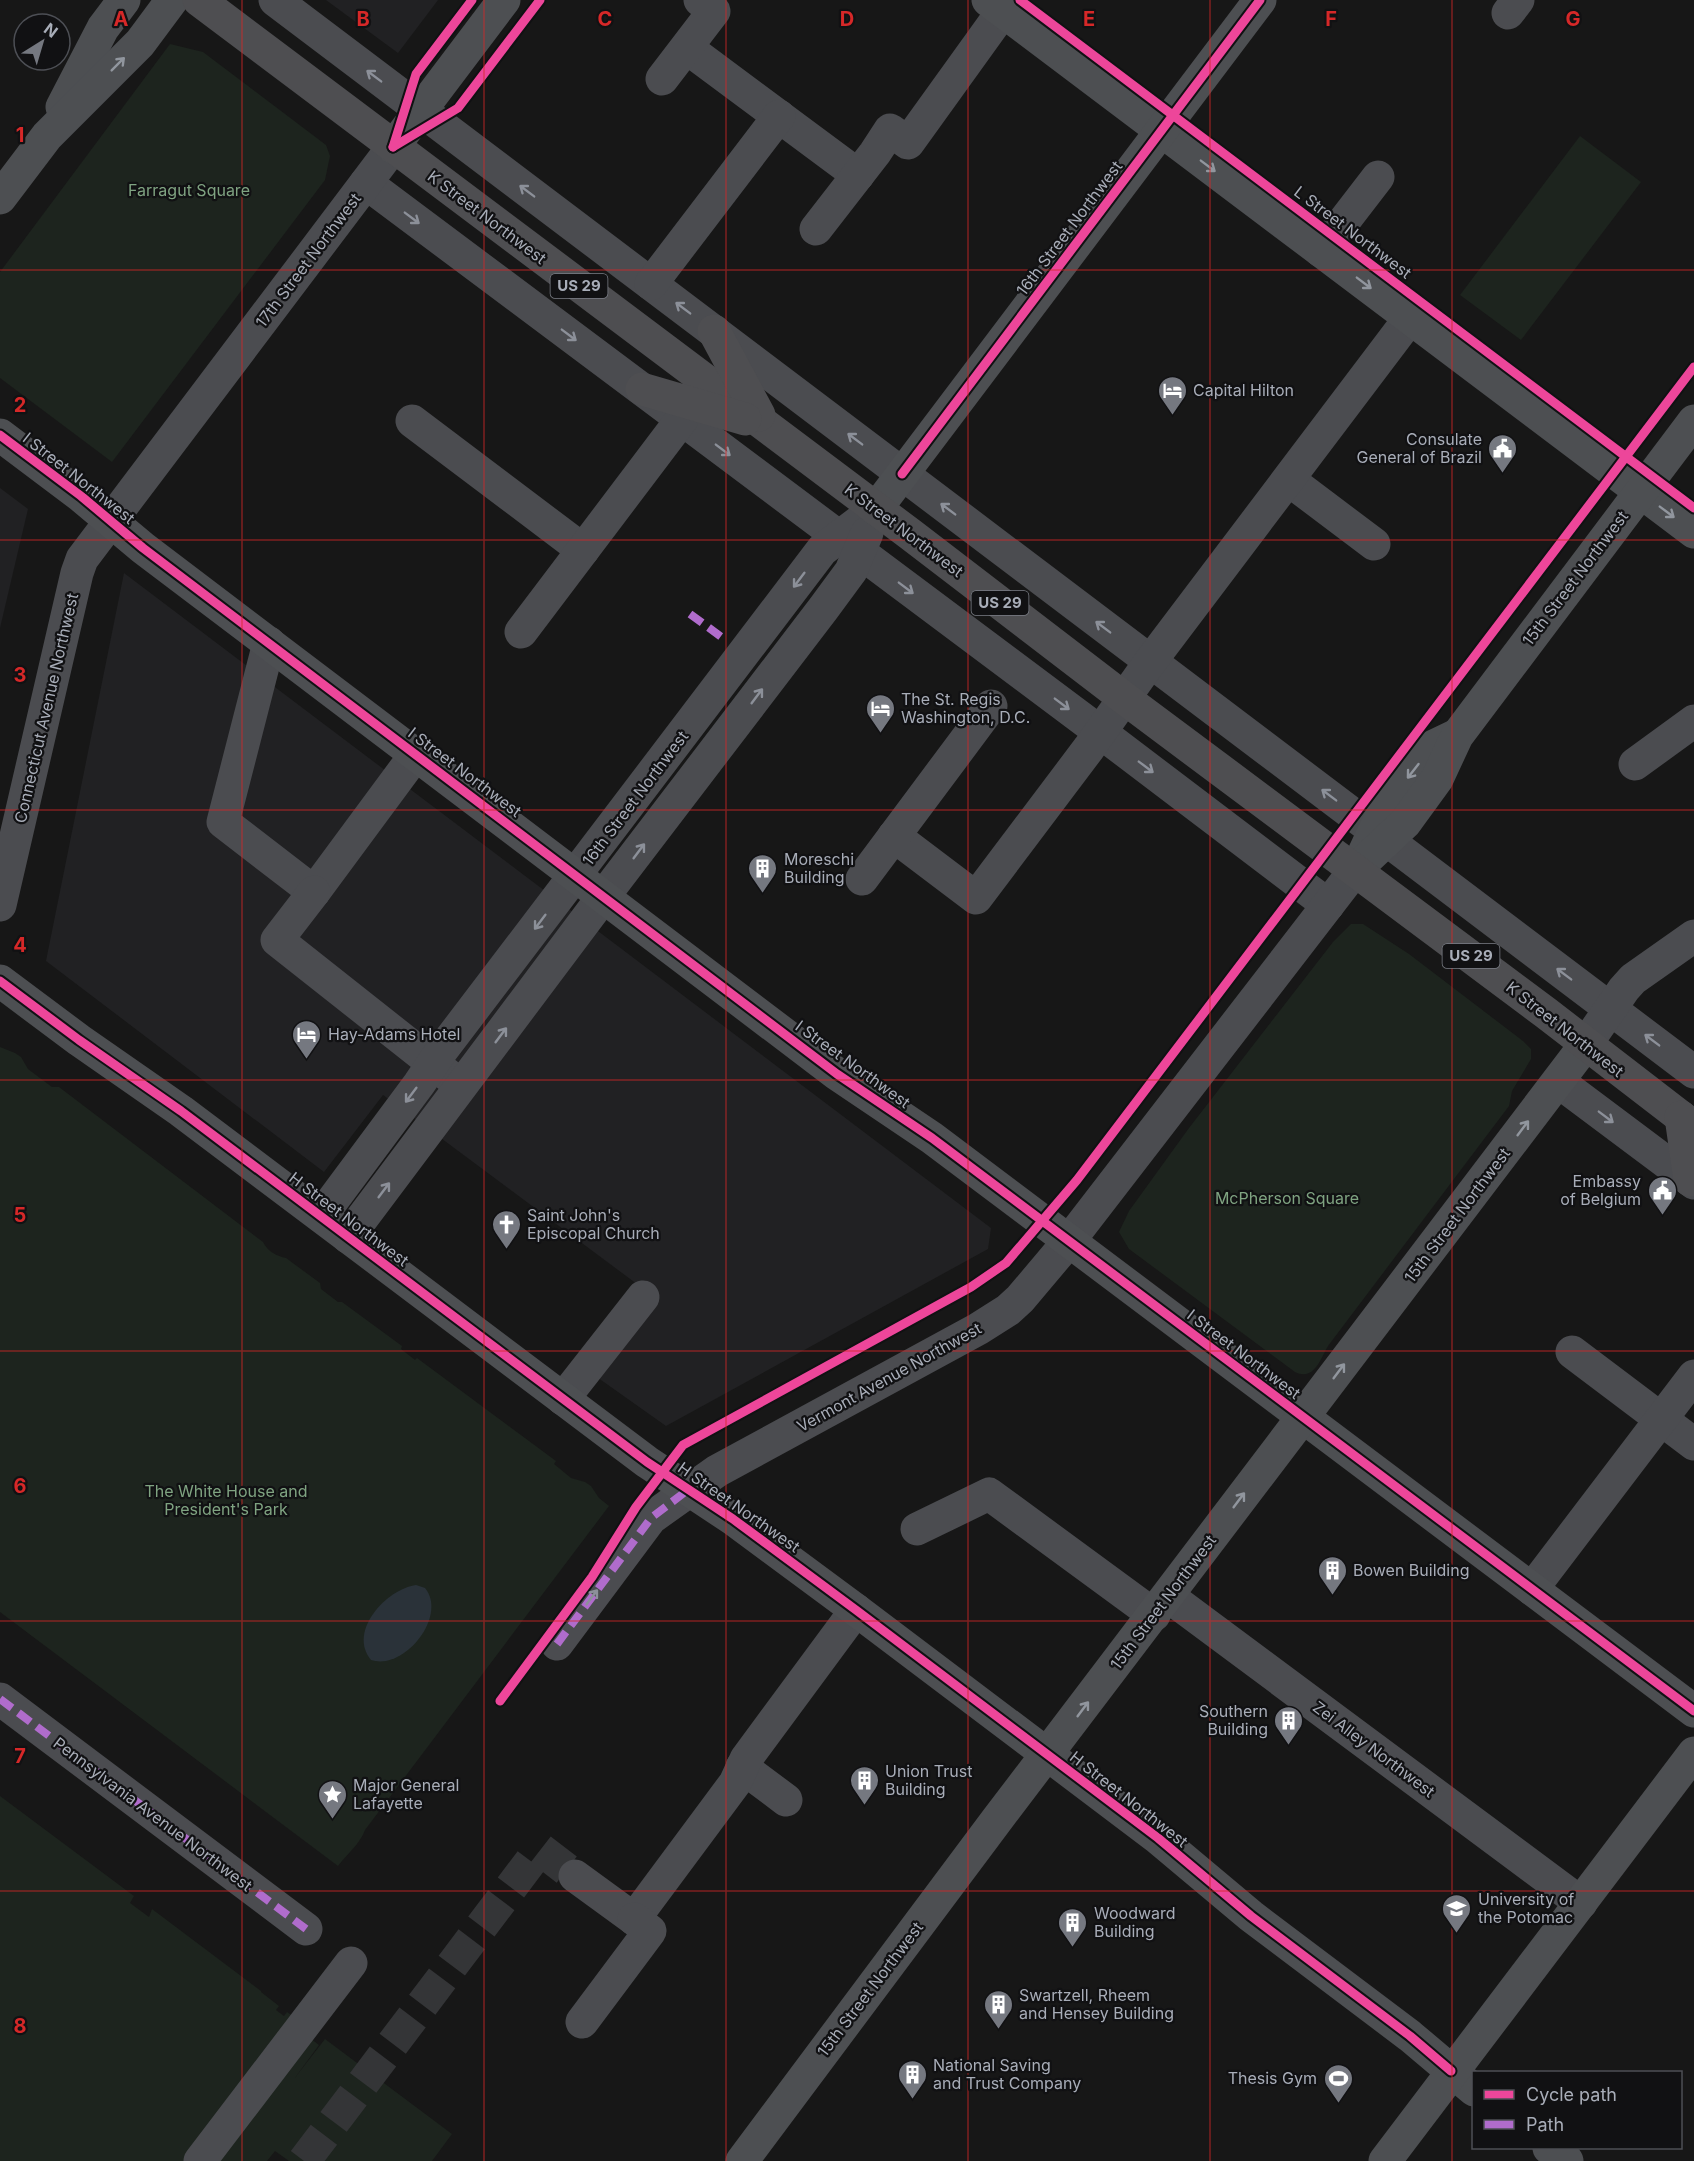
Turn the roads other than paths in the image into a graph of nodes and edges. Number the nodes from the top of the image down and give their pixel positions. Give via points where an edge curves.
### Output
1 (172, 0) edge
2 (199, 0) edge
3 (275, 0) edge
4 (504, 0) edge
5 (700, 0) edge
6 (1260, 0) edge
7 (124, 1) edge
8 (998, 4) edge
9 (687, 48) junction
10 (662, 79) dead end
11 (420, 111) junction
12 (779, 116) junction
13 (1167, 123) junction
14 (47, 136) junction
15 (393, 147) junction
16 (858, 175) junction
17 (1378, 177) dead end
18 (366, 183) junction
19 (0, 198) edge
20 (816, 229) dead end
21 (1321, 251) junction
22 (651, 284) junction
23 (1422, 327) junction
24 (714, 331) junction
25 (642, 389) junction
26 (682, 419) junction
27 (1694, 421) edge
28 (412, 422) dead end
29 (764, 424) junction
30 (0, 435) edge
31 (902, 474) junction
32 (1289, 480) junction
33 (1646, 484) junction
34 (876, 509) junction
35 (111, 520) junction
36 (1694, 532) edge
37 (1374, 544) dead end
38 (849, 545) junction
39 (583, 550) junction
40 (521, 632) dead end
41 (269, 643) junction
42 (1150, 662) junction
43 (1124, 698) junction
44 (991, 706) dead end
45 (1694, 721) edge
46 (1100, 732) junction
47 (416, 754) junction
48 (1635, 764) dead end
49 (1381, 835) junction
50 (894, 836) junction
51 (1355, 870) junction
52 (576, 875) junction
53 (862, 879) dead end
54 (314, 892) junction
55 (603, 897) junction
56 (0, 905) edge
57 (1328, 905) junction
58 (1694, 936) edge
59 (0, 981) edge
60 (1610, 1009) junction
61 (1586, 1044) junction
62 (433, 1064) junction
63 (1694, 1072) edge
64 (1559, 1082) junction
65 (462, 1086) junction
66 (1687, 1122) edge
67 (1692, 1181) edge
68 (321, 1216) junction
69 (348, 1237) junction
70 (1069, 1241) junction
71 (643, 1297) dead end
72 (1572, 1352) dead end
73 (1694, 1376) edge
74 (563, 1399) junction
75 (1303, 1417) junction
76 (1661, 1419) junction
77 (1694, 1444) edge
78 (689, 1489) junction
79 (917, 1529) dead end
80 (1532, 1589) junction
81 (1161, 1605) junction
82 (856, 1610) junction
83 (557, 1644) dead end
84 (0, 1699) edge
85 (1694, 1711) edge
86 (1694, 1753) edge
87 (1047, 1755) junction
88 (742, 1767) junction
89 (786, 1800) dead end
90 (575, 1876) tunnel mouth
91 (1581, 1903) junction
92 (634, 1919) junction
93 (306, 1929) dead end
94 (351, 1963) dead end
95 (582, 2022) dead end
96 (1462, 2081) edge
97 (1550, 2149) edge
98 (200, 2161) edge
99 (742, 2161) edge
100 (1385, 2161) edge
101 (1567, 2161) edge

14 -> 1 main road via 140,43
2 - 15 highway, K Street Northwest / US 29
11 -> 3 street
4 - 11 main road, 17th Street Northwest
5 - 9 street via 714,11
6 - 13 main road, 16th Street Northwest
7 - 14 main road via 103,28
8 - 13 main road
8 - 16 street via 908,143 891,130
9 - 10 street
9 - 12 street
11 - 15 main road, 17th Street Northwest
22 -> 11 street
12 - 16 street
12 - 22 street
13 -> 21 main road
13 - 31 main road, 16th Street Northwest
14 - 19 main road
15 - 18 street, 17th Street Northwest
15 - 29 highway, K Street Northwest / US 29
16 - 20 street
17 - 21 street
18 -> 25 street
18 - 35 street, 17th Street Northwest
21 -> 23 main road
24 -> 22 street
23 - 32 street
23 - 33 main road
24 - 29 highway
31 -> 24 street
25 - 26 street
25 - 29 highway
26 -> 38 street
26 - 39 street
27 - 33 main road, 15th Street Northwest
28 - 39 street
29 - 34 highway, K Street Northwest / US 29
30 - 35 main road, I Street Northwest
31 - 34 main road, 16th Street Northwest
42 -> 31 street
32 - 37 street
32 - 42 street
33 -> 36 main road
33 - 49 main road, 15th Street Northwest via 1457,736 1437,779 1405,823
34 - 38 street, 16th Street Northwest
34 - 43 highway, K Street Northwest / US 29
35 - 41 main road, I Street Northwest
35 - 56 street, Connecticut Avenue Northwest via 88,550 77,573
38 -> 46 street
38 -> 52 street, 16th Street Northwest via 822,550
55 -> 38 street, 16th Street Northwest via 851,571
39 - 40 street
41 - 47 main road, I Street Northwest
41 - 54 street via 223,822
42 - 43 street
49 -> 42 street
43 - 46 street
43 - 51 highway, K Street Northwest / US 29
44 - 50 street
45 - 48 street
46 - 50 street via 976,898
46 -> 57 street
47 - 52 main road, I Street Northwest
47 - 54 street
49 - 51 main road, 15th Street Northwest
60 -> 49 street
50 - 53 street
51 - 57 street, 15th Street Northwest
51 - 61 highway, K Street Northwest / US 29
52 - 55 main road, I Street Northwest
52 -> 62 street, 16th Street Northwest
54 - 62 street via 277,940
65 -> 55 street, 16th Street Northwest
55 - 70 main road, I Street Northwest via 837,1074 932,1138
57 - 70 street, 15th Street Northwest
58 - 60 street via 1633,979
59 - 68 main road, H Street Northwest
60 - 61 street
63 -> 60 street
61 - 64 main road, 15th Street Northwest
61 - 66 highway, K Street Northwest / US 29
62 - 65 street
62 -> 68 street, 16th Street Northwest
64 -> 67 street
75 -> 64 main road, 15th Street Northwest
69 -> 65 street, 16th Street Northwest
66 - 67 highway
68 - 69 main road, H Street Northwest
69 - 74 main road, H Street Northwest
70 - 75 main road, I Street Northwest
70 - 78 street, Vermont Avenue Northwest via 1008,1310
71 - 74 street
72 - 76 street
73 - 76 street
74 - 78 main road, H Street Northwest
75 - 80 main road, I Street Northwest
81 -> 75 main road, 15th Street Northwest
76 - 77 street
76 - 80 street
78 - 82 main road, H Street Northwest
83 -> 78 street, Vermont Avenue Northwest via 651,1518
79 - 81 street, Zei Alley Northwest via 989,1494
80 - 85 main road, I Street Northwest
87 -> 81 main road, 15th Street Northwest
81 - 91 street, Zei Alley Northwest
82 - 87 main road, H Street Northwest
82 - 88 street
84 - 93 street, Pennsylvania Avenue Northwest
86 - 91 main road
87 - 96 main road, H Street Northwest via 1158,1838 1251,1917 1410,2036
87 - 99 main road, 15th Street Northwest
88 - 89 street
88 - 92 street via 735,1783
90 - 92 street
91 - 96 main road
92 - 95 street via 650,1931
94 - 98 street
96 - 100 main road
97 - 101 main road

